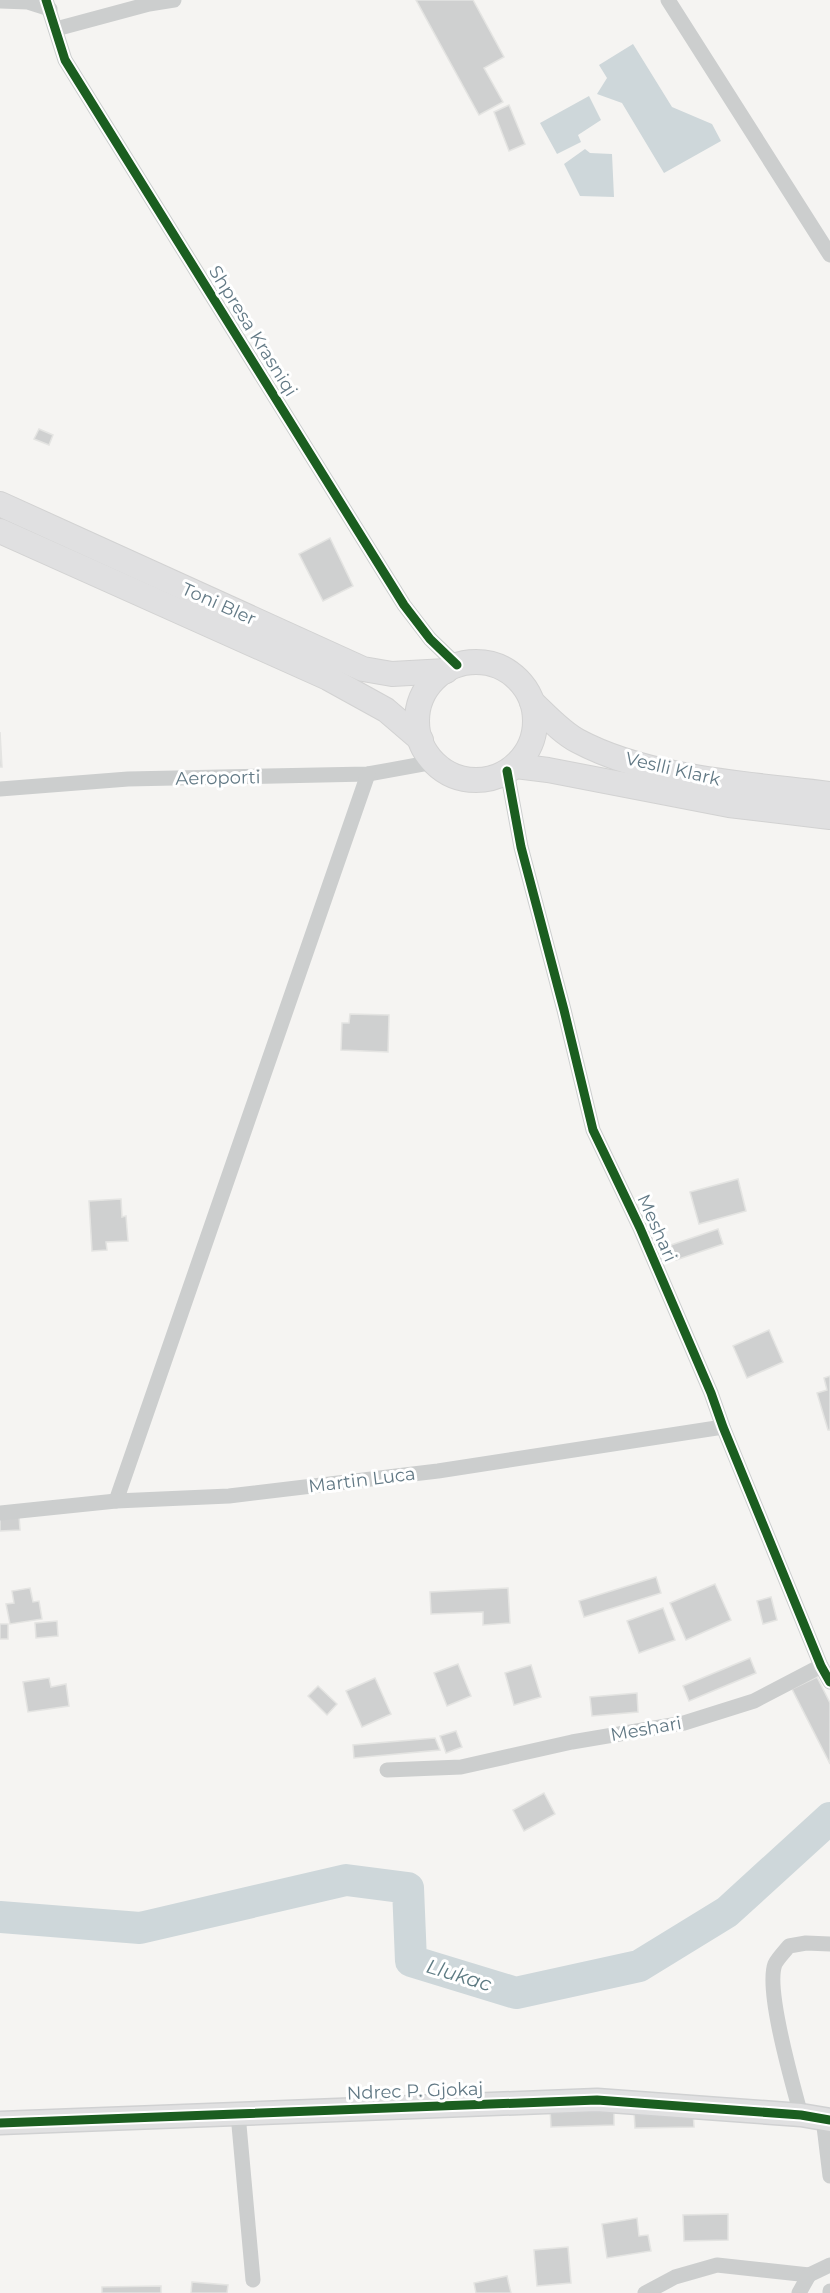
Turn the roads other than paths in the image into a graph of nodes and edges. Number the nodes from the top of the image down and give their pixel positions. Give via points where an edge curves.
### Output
1 (174, 0) edge
2 (668, 0) edge
3 (0, 1) edge
4 (48, 4) edge
5 (56, 29) junction
6 (830, 255) edge
7 (0, 504) edge
8 (0, 531) edge
9 (451, 668) junction
10 (532, 702) junction
11 (421, 740) junction
12 (434, 762) junction
13 (511, 769) junction
14 (368, 774) junction
15 (0, 789) edge
16 (830, 794) edge
17 (830, 817) edge
18 (723, 1427) junction
19 (116, 1502) junction
20 (0, 1513) edge
21 (821, 1666) junction
22 (830, 1682) edge
23 (387, 1770) dead end
24 (830, 1944) edge
25 (238, 2114) junction
26 (818, 2118) edge
27 (0, 2123) edge
28 (830, 2176) edge
29 (830, 2265) edge
30 (809, 2275) junction
31 (253, 2280) dead end
32 (645, 2293) edge
33 (799, 2293) edge

1 - 5 street
2 - 6 street
3 - 4 street, Shpresa Krasniqi
4 - 5 street, Shpresa Krasniqi
5 - 9 street, Shpresa Krasniqi via 65,60 404,605
7 - 9 main road, Toni Bler via 363,669 392,674
8 - 11 main road, Toni Bler via 328,678 386,710
9 - 10 main road via 470,662 496,665 518,680
9 - 11 main road via 435,679 421,701
10 - 13 main road via 532,741
10 - 16 main road, Veslli Klark via 577,740 631,762 693,776
11 - 12 main road
12 - 13 main road via 469,780 495,777
12 - 14 street, Aeroporti
13 - 17 main road, Veslli Klark via 548,770 729,805
13 - 18 street, Meshari via 521,847 593,1130 640,1228
14 - 15 street, Aeroporti via 128,779
14 - 19 street
18 - 19 street, Martin Luca via 438,1471 229,1496
18 - 21 street, Meshari
19 - 20 street, Martin Luca
21 - 22 street, Meshari
21 - 23 street, Meshari via 754,1701 684,1723 572,1742 461,1767
24 - 26 street via 789,1946 775,1965 773,1991 787,2064
25 - 26 street, Ndrec P. Gjokaj via 597,2100
25 - 27 street, Ndrec P. Gjokaj
25 - 31 street
26 - 28 street
29 - 30 street
30 - 32 street via 717,2265 675,2277
30 - 33 street

